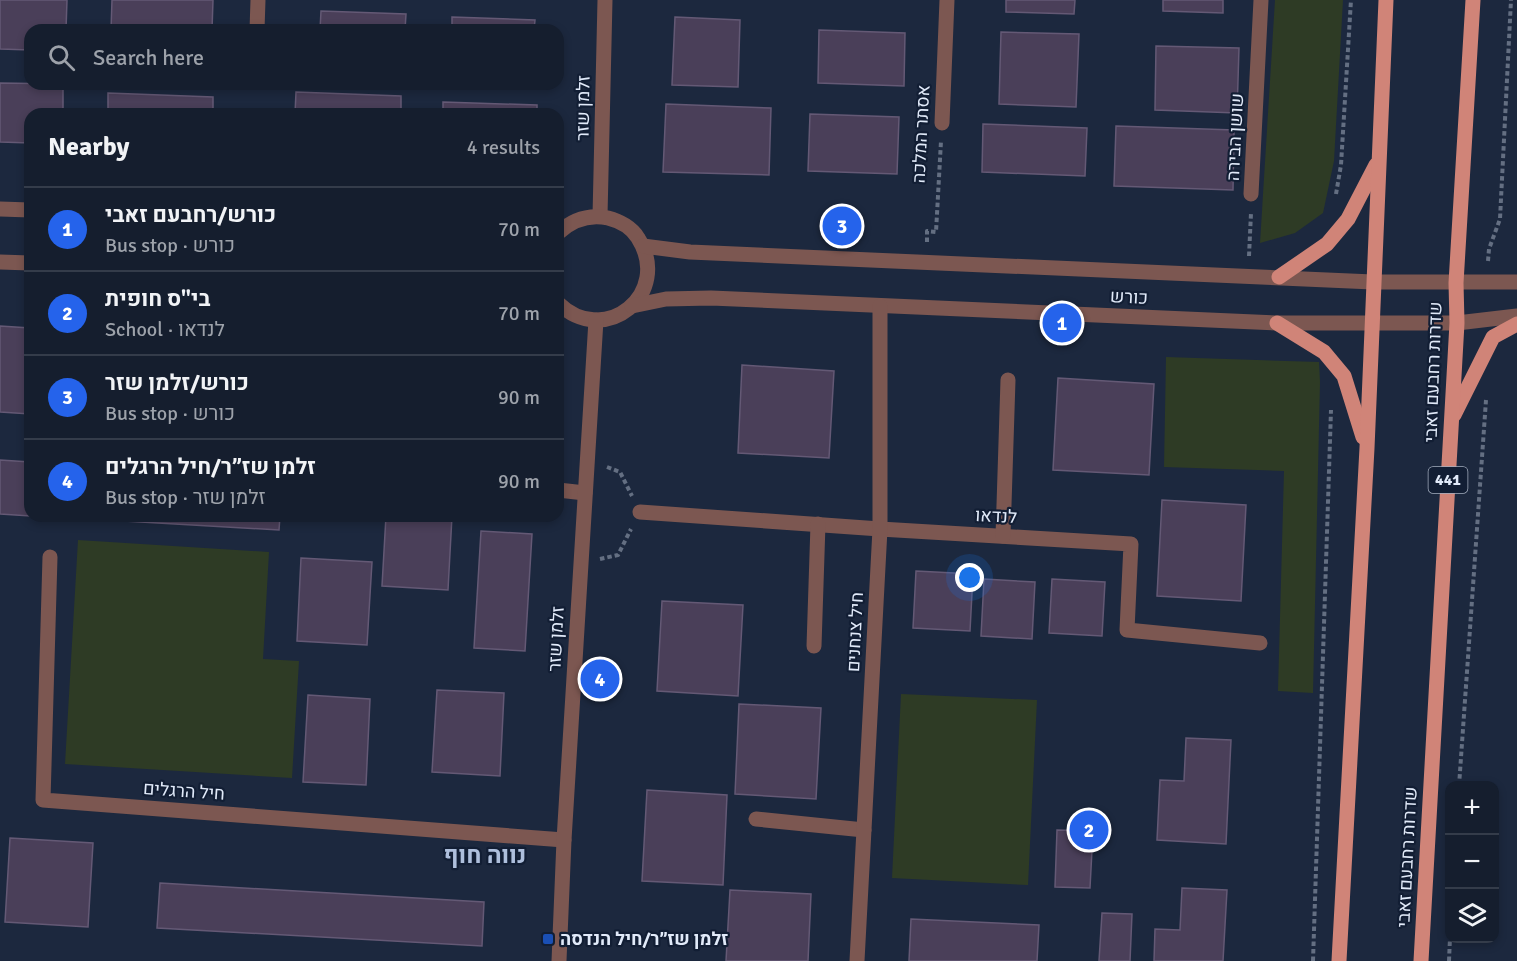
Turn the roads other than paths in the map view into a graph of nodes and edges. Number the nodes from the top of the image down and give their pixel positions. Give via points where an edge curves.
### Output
1 (258, 0) edge
2 (605, 0) edge
3 (946, 0) edge
4 (1261, 0) edge
5 (1386, 0) edge
6 (1473, 0) edge
7 (257, 24) edge
8 (942, 123) road end
9 (1379, 160) junction
10 (1251, 194) road end
11 (0, 209) edge
12 (24, 210) edge
13 (600, 216) junction
14 (564, 229) edge
15 (643, 246) junction
16 (0, 262) edge
17 (24, 263) edge
18 (1279, 277) junction
19 (1373, 282) junction
20 (1517, 282) edge
21 (1456, 283) junction
22 (632, 306) junction
23 (880, 306) junction
24 (564, 308) edge
25 (1517, 316) edge
26 (596, 320) junction
27 (1277, 323) junction
28 (1371, 323) junction
29 (1457, 323) junction
30 (1517, 324) edge
31 (1008, 380) dead end
32 (1452, 421) junction
33 (1366, 448) junction
34 (564, 491) edge
35 (585, 493) junction
36 (640, 512) road end
37 (818, 524) junction
38 (880, 529) junction
39 (1004, 536) junction
40 (50, 557) dead end
41 (1260, 643) dead end
42 (814, 646) dead end
43 (756, 819) dead end
44 (864, 830) junction
45 (564, 840) junction
46 (559, 961) edge
47 (857, 961) edge
48 (1339, 961) edge
49 (1421, 961) edge

1 - 7 street
2 - 13 street, זלמן שזר
3 - 8 street, אסתר המלכה
4 - 10 street, שושן הבירה
5 - 9 main road
6 - 21 main road, שדרות רחבעם זאבי / 441
9 - 18 main road via 1348,219 1327,244
9 - 19 main road
11 - 12 street
13 - 14 street via 576,220
13 - 15 street via 625,225
15 - 18 street, כורש via 690,252
15 - 22 street via 647,278
16 - 17 street
18 - 19 street, כורש
19 - 21 street, כורש
19 - 28 main road
20 - 21 street, כורש
21 - 29 main road, שדרות רחבעם זאבי / 441
22 - 23 street, כורש via 666,299 711,298
22 - 26 street, כורש via 609,319
23 - 27 street, כורש
23 - 38 street, חיל צנחנים
24 - 26 street via 582,319
25 - 29 street, כורש
26 - 35 street, זלמן שזר
27 - 28 street, כורש
27 - 33 main road via 1324,352 1344,376
28 - 29 street, כורש
28 - 33 main road
29 - 32 main road, שדרות רחבעם זאבי / 441
30 - 32 main road via 1493,337
31 - 39 street
32 - 49 main road, שדרות רחבעם זאבי / 441
33 - 48 main road
34 - 35 street
35 - 45 street, זלמן שזר
36 - 37 street, לנדאו
37 - 38 street, לנדאו
37 - 42 street
38 - 39 street, לנדאו
38 - 44 street, חיל צנחנים
39 - 41 street, לנדאו via 1131,544 1127,630
40 - 45 street, חיל הרגלים via 42,800
43 - 44 street
44 - 47 street, חיל צנחנים
45 - 46 street, זלמן שזר

